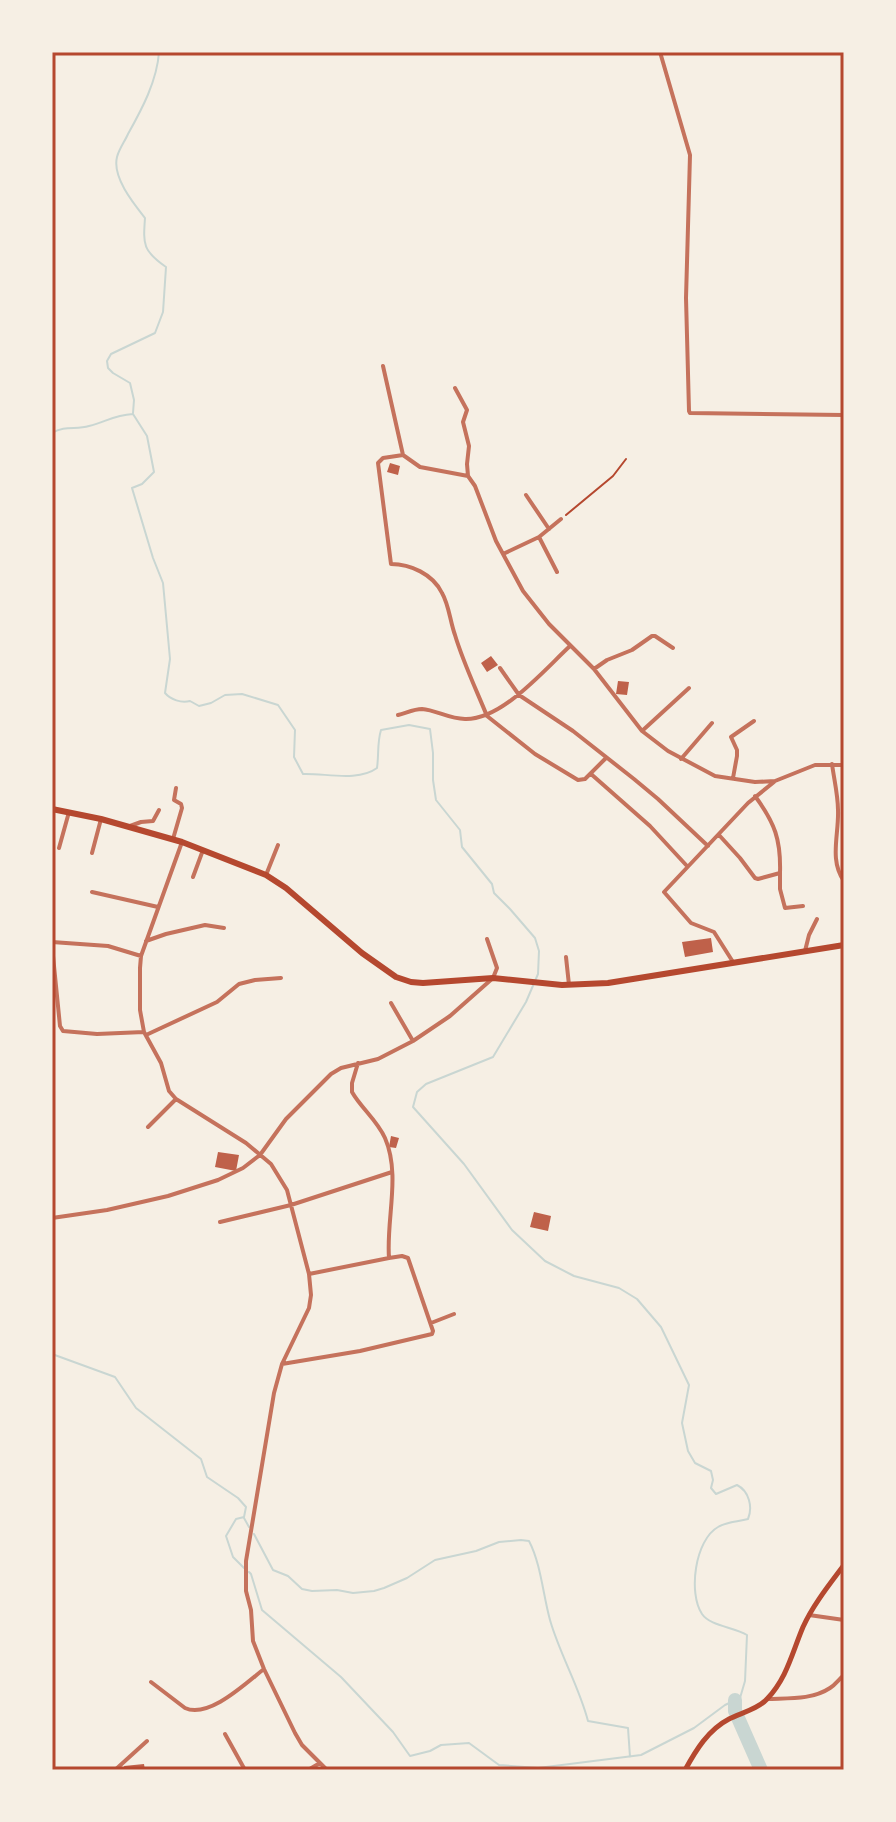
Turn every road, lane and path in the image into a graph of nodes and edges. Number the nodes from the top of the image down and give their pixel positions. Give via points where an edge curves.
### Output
1 (660, 52) edge
2 (383, 366) dead end
3 (455, 388) dead end
4 (844, 415) edge
5 (403, 455) junction
6 (626, 459) dead end
7 (468, 476) junction
8 (526, 495) dead end
9 (561, 519) joint
10 (549, 529) junction
11 (539, 537) junction
12 (503, 554) junction
13 (557, 572) dead end
14 (570, 646) junction
15 (673, 648) dead end
16 (500, 668) dead end
17 (594, 669) junction
18 (689, 688) dead end
19 (519, 695) junction
20 (398, 715) dead end
21 (487, 716) junction
22 (754, 721) dead end
23 (712, 723) dead end
24 (642, 731) junction
25 (606, 758) junction
26 (681, 759) junction
27 (832, 764) junction
28 (844, 765) edge
29 (590, 774) junction
30 (733, 779) junction
31 (775, 781) junction
32 (176, 788) dead end
33 (755, 796) junction
34 (52, 809) edge
35 (159, 810) dead end
36 (69, 812) junction
37 (101, 819) junction
38 (130, 826) junction
39 (719, 835) junction
40 (173, 839) junction
41 (182, 842) junction
42 (278, 845) dead end
43 (708, 846) junction
44 (59, 848) dead end
45 (203, 850) junction
46 (92, 853) dead end
47 (687, 866) junction
48 (780, 873) junction
49 (266, 875) junction
50 (193, 877) dead end
51 (844, 881) edge
52 (92, 892) dead end
53 (803, 906) dead end
54 (158, 907) junction
55 (817, 919) dead end
56 (224, 928) dead end
57 (487, 939) dead end
58 (146, 941) junction
59 (52, 944) edge
60 (844, 945) edge
61 (805, 951) junction
62 (141, 956) junction
63 (566, 957) dead end
64 (733, 962) junction
65 (281, 978) dead end
66 (493, 978) junction
67 (53, 980) edge
68 (569, 985) junction
69 (391, 1003) dead end
70 (145, 1033) junction
71 (413, 1041) junction
72 (358, 1063) junction
73 (176, 1099) junction
74 (148, 1127) dead end
75 (260, 1155) junction
76 (392, 1172) junction
77 (291, 1205) junction
78 (52, 1218) edge
79 (220, 1222) dead end
80 (389, 1258) junction
81 (309, 1274) junction
82 (454, 1314) dead end
83 (431, 1323) junction
84 (282, 1364) junction
85 (844, 1565) edge
86 (809, 1615) junction
87 (844, 1620) edge
88 (264, 1669) junction
89 (844, 1675) edge
90 (151, 1682) dead end
91 (767, 1699) junction
92 (225, 1734) dead end
93 (147, 1741) dead end
94 (320, 1763) junction
95 (115, 1770) edge
96 (245, 1770) edge
97 (308, 1770) edge
98 (327, 1770) edge
99 (685, 1770) edge

1 - 4 street via 690,155 690,413
2 - 5 street
3 - 7 street via 467,410 463,425
5 - 7 street via 420,467
5 - 21 street via 378,463 389,560 419,570 443,593
6 - 9 path
7 - 12 street
8 - 10 street
9 - 10 street
10 - 11 street
11 - 12 street
11 - 13 street
12 - 14 street via 523,591
14 - 17 street
14 - 19 street
15 - 17 street via 652,636
16 - 19 street
17 - 24 street
18 - 24 street
19 - 21 street
19 - 25 street
20 - 21 street via 424,709 467,719
21 - 29 street via 578,780
22 - 30 street via 731,737 737,750
23 - 26 street
24 - 26 street
25 - 29 street
25 - 43 street
26 - 30 street
27 - 28 street
27 - 31 street
27 - 51 street via 838,810 835,861
29 - 47 street
30 - 31 street
31 - 33 street
32 - 40 street via 174,800 182,808
33 - 39 street
33 - 48 street via 777,836
34 - 36 main road
35 - 38 street via 153,821
36 - 37 main road
36 - 44 street
37 - 38 main road
37 - 46 street
38 - 40 main road
39 - 43 street
39 - 48 street via 755,878
40 - 41 main road
41 - 45 main road
41 - 54 street
42 - 49 street
43 - 47 street
45 - 49 main road
45 - 50 street
47 - 64 street via 664,892 691,923 714,932
48 - 53 street via 784,907
49 - 66 main road via 403,980
52 - 54 street
54 - 58 street
55 - 61 street
56 - 58 street via 205,925
57 - 66 street via 497,968
58 - 62 street
59 - 62 street via 108,946
59 - 67 street
60 - 61 main road
61 - 64 main road
62 - 70 street
63 - 68 street
64 - 68 main road
65 - 70 street via 239,984 217,1002
66 - 68 main road
66 - 71 street
67 - 70 street via 63,1031
69 - 71 street
70 - 73 street
71 - 72 street
72 - 75 street via 322,1081
72 - 76 street via 352,1092 385,1138
73 - 74 street
73 - 75 street
75 - 77 street via 279,1176
75 - 78 street via 196,1188
76 - 77 street
76 - 80 street
77 - 79 street
77 - 81 street
80 - 81 street
80 - 83 street via 408,1258
81 - 84 street via 309,1308
82 - 83 street
83 - 84 street via 432,1334
84 - 88 street via 246,1561 253,1641
85 - 86 main road
86 - 87 street
86 - 91 main road via 786,1672
88 - 90 street via 222,1701 198,1711 185,1708
88 - 94 street via 302,1745
89 - 91 street via 815,1695
91 - 99 main road via 722,1723
92 - 96 street
93 - 95 street
94 - 97 street
94 - 98 street

